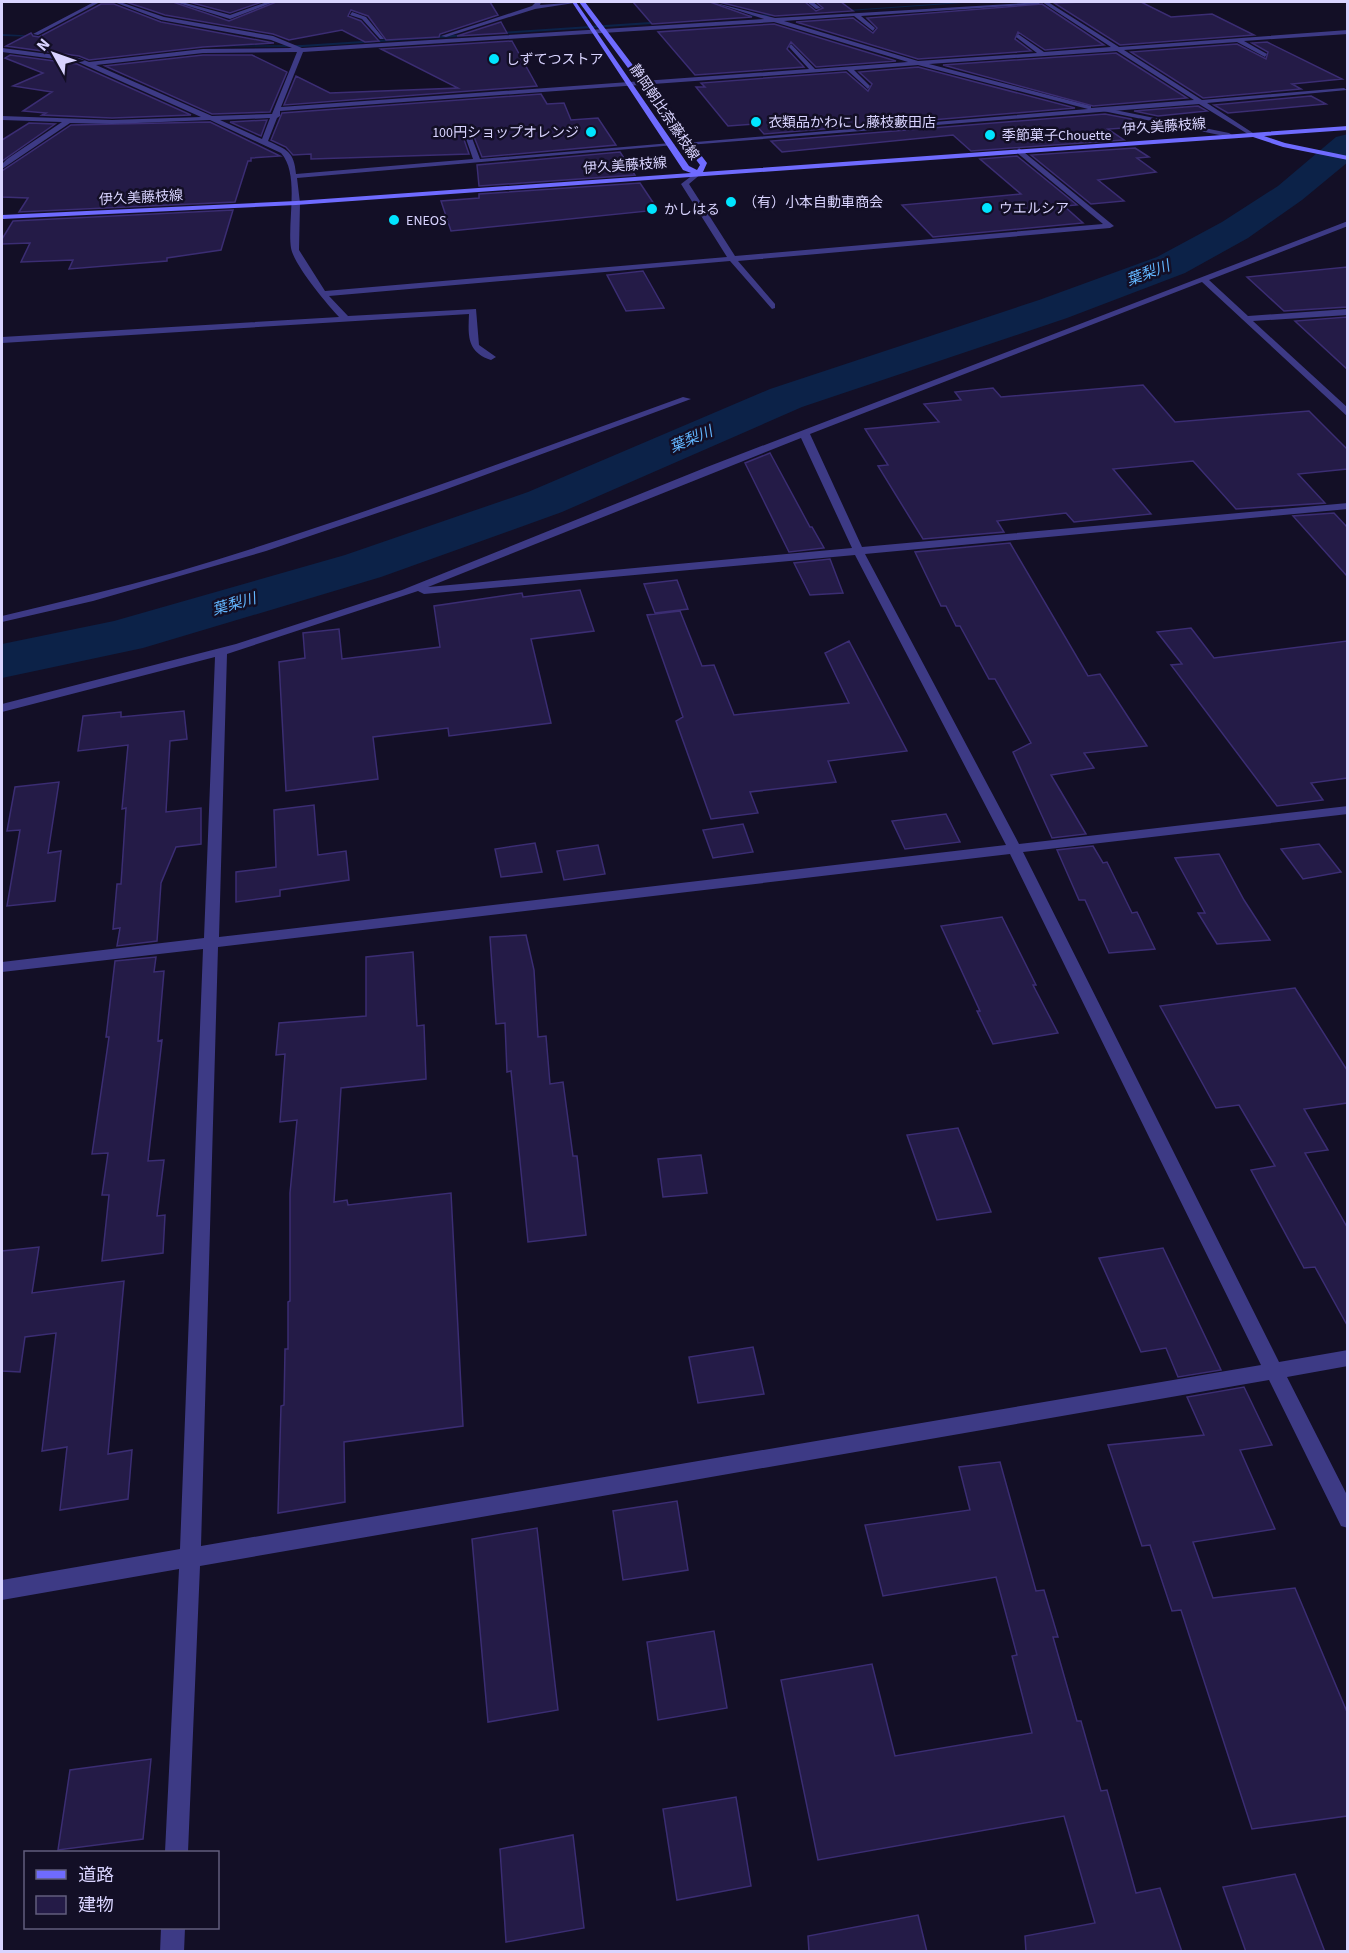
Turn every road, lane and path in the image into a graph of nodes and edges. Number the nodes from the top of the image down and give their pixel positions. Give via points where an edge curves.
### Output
1 (97, 2) edge
2 (116, 2) edge
3 (178, 2) edge
4 (271, 2) edge
5 (577, 2) edge
6 (714, 2) edge
7 (810, 2) edge
8 (1039, 2) edge
9 (1045, 2) edge
10 (537, 4) edge
11 (830, 7) dead end
12 (818, 8) junction
13 (807, 9) dead end
14 (772, 11) dead end
15 (749, 13) junction
16 (352, 14) dead end
17 (726, 14) dead end
18 (855, 14) junction
19 (774, 19) junction
20 (609, 21) dead end
21 (598, 22) junction
22 (578, 23) dead end
23 (589, 23) junction
24 (873, 29) dead end
25 (488, 30) dead end
26 (605, 31) junction
27 (596, 32) junction
28 (1347, 32) edge
29 (454, 33) junction
30 (36, 34) dead end
31 (434, 34) dead end
32 (1018, 36) dead end
33 (392, 37) dead end
34 (382, 38) junction
35 (1237, 40) junction
36 (288, 43) junction
37 (421, 44) junction
38 (791, 46) dead end
39 (1115, 48) junction
40 (2, 50) edge
41 (302, 50) junction
42 (972, 52) dead end
43 (1043, 54) junction
44 (1265, 55) dead end
45 (980, 58) junction
46 (916, 63) junction
47 (89, 64) junction
48 (848, 68) junction
49 (813, 70) junction
50 (644, 82) junction
51 (630, 83) junction
52 (868, 87) dead end
53 (1344, 90) dead end
54 (1200, 102) junction
55 (1106, 110) junction
56 (278, 112) junction
57 (2, 118) edge
58 (213, 119) junction
59 (68, 121) junction
60 (1347, 128) edge
61 (466, 130) dead end
62 (1251, 134) junction
63 (1229, 135) junction
64 (264, 142) junction
65 (688, 143) junction
66 (671, 145) junction
67 (1019, 150) junction
68 (1347, 158) edge
69 (477, 161) junction
70 (2, 167) edge
71 (698, 173) junction
72 (293, 176) junction
73 (296, 202) junction
74 (2, 218) edge
75 (1347, 223) edge
76 (732, 258) junction
77 (1204, 280) junction
78 (323, 294) junction
79 (772, 306) dead end
80 (1347, 312) edge
81 (345, 318) junction
82 (1248, 319) junction
83 (2, 340) edge
84 (491, 357) dead end
85 (686, 399) dead end
86 (1347, 414) edge
87 (804, 433) junction
88 (1347, 506) edge
89 (859, 552) junction
90 (406, 592) junction
91 (2, 619) edge
92 (221, 651) junction
93 (2, 708) edge
94 (1347, 810) edge
95 (1015, 850) junction
96 (213, 943) junction
97 (2, 967) edge
98 (1347, 1358) edge
99 (1272, 1372) junction
100 (1347, 1519) edge
101 (190, 1560) junction
102 (2, 1590) edge
103 (176, 1851) edge
104 (173, 1929) edge
105 (172, 1952) edge

1 - 30 street
2 - 36 street via 164,19
3 - 4 street via 230,17
5 - 10 street
5 - 21 main road, 静岡朝比奈藤枝線
5 - 23 main road, 静岡朝比奈藤枝線
6 - 15 street
7 - 12 street
8 - 18 street
9 - 39 street
10 - 29 street
11 - 12 street
12 - 13 street
14 - 15 street
15 - 17 street
15 - 19 street
16 - 34 street via 364,18
18 - 19 street
18 - 24 street
19 - 26 street
19 - 46 street
20 - 21 street
21 - 23 street
21 - 26 main road, 静岡朝比奈藤枝線
22 - 23 street
23 - 27 main road, 静岡朝比奈藤枝線
25 - 29 street
26 - 27 street
26 - 50 main road, 静岡朝比奈藤枝線
27 - 37 street
27 - 51 main road, 静岡朝比奈藤枝線
28 - 35 street
29 - 31 street
29 - 37 street
32 - 43 street
33 - 34 street
34 - 36 street
35 - 39 street
35 - 44 street
36 - 41 street
37 - 41 street
38 - 49 street
39 - 43 street
39 - 54 street
40 - 47 street
41 - 47 street via 203,51
41 - 56 street
42 - 45 street
43 - 45 street
45 - 46 street
46 - 48 street
46 - 55 street
47 - 58 street
48 - 49 street
48 - 52 street
49 - 50 street
50 - 51 street
50 - 65 main road, 静岡朝比奈藤枝線
51 - 56 street
51 - 66 main road, 静岡朝比奈藤枝線
53 - 54 street
54 - 55 street
54 - 62 street
55 - 63 street
55 - 65 street
56 - 58 street
56 - 64 street
57 - 59 street
58 - 59 street
58 - 64 street
59 - 70 street via 20,150
60 - 62 main road, 伊久美藤枝線
61 - 69 street
62 - 63 main road, 伊久美藤枝線
62 - 68 main road, 伊久美藤枝線
63 - 67 main road, 伊久美藤枝線
64 - 72 street via 284,151 291,159
65 - 71 main road, 静岡朝比奈藤枝線 via 704,165
66 - 69 street
66 - 71 main road, 静岡朝比奈藤枝線 via 686,168
67 - 71 main road, 伊久美藤枝線
67 - 76 street via 1110,226
69 - 72 street
71 - 73 main road, 伊久美藤枝線
71 - 76 street via 685,184
72 - 73 street
73 - 74 main road, 伊久美藤枝線
73 - 78 street via 296,250
75 - 77 street
76 - 78 street
76 - 79 street
77 - 82 street
77 - 87 street
78 - 81 street
80 - 82 street
81 - 83 street
81 - 84 street via 473,311 473,344 479,353
82 - 86 street
85 - 91 street via 243,557 82,602
87 - 89 street
87 - 90 street
88 - 89 street
89 - 90 street
89 - 95 street
90 - 92 street
92 - 93 street via 99,686
92 - 96 street
94 - 95 street
95 - 96 street
95 - 99 street
96 - 97 street
96 - 101 street
98 - 99 street
99 - 100 street
99 - 101 street
101 - 102 street
101 - 103 street
104 - 105 street

